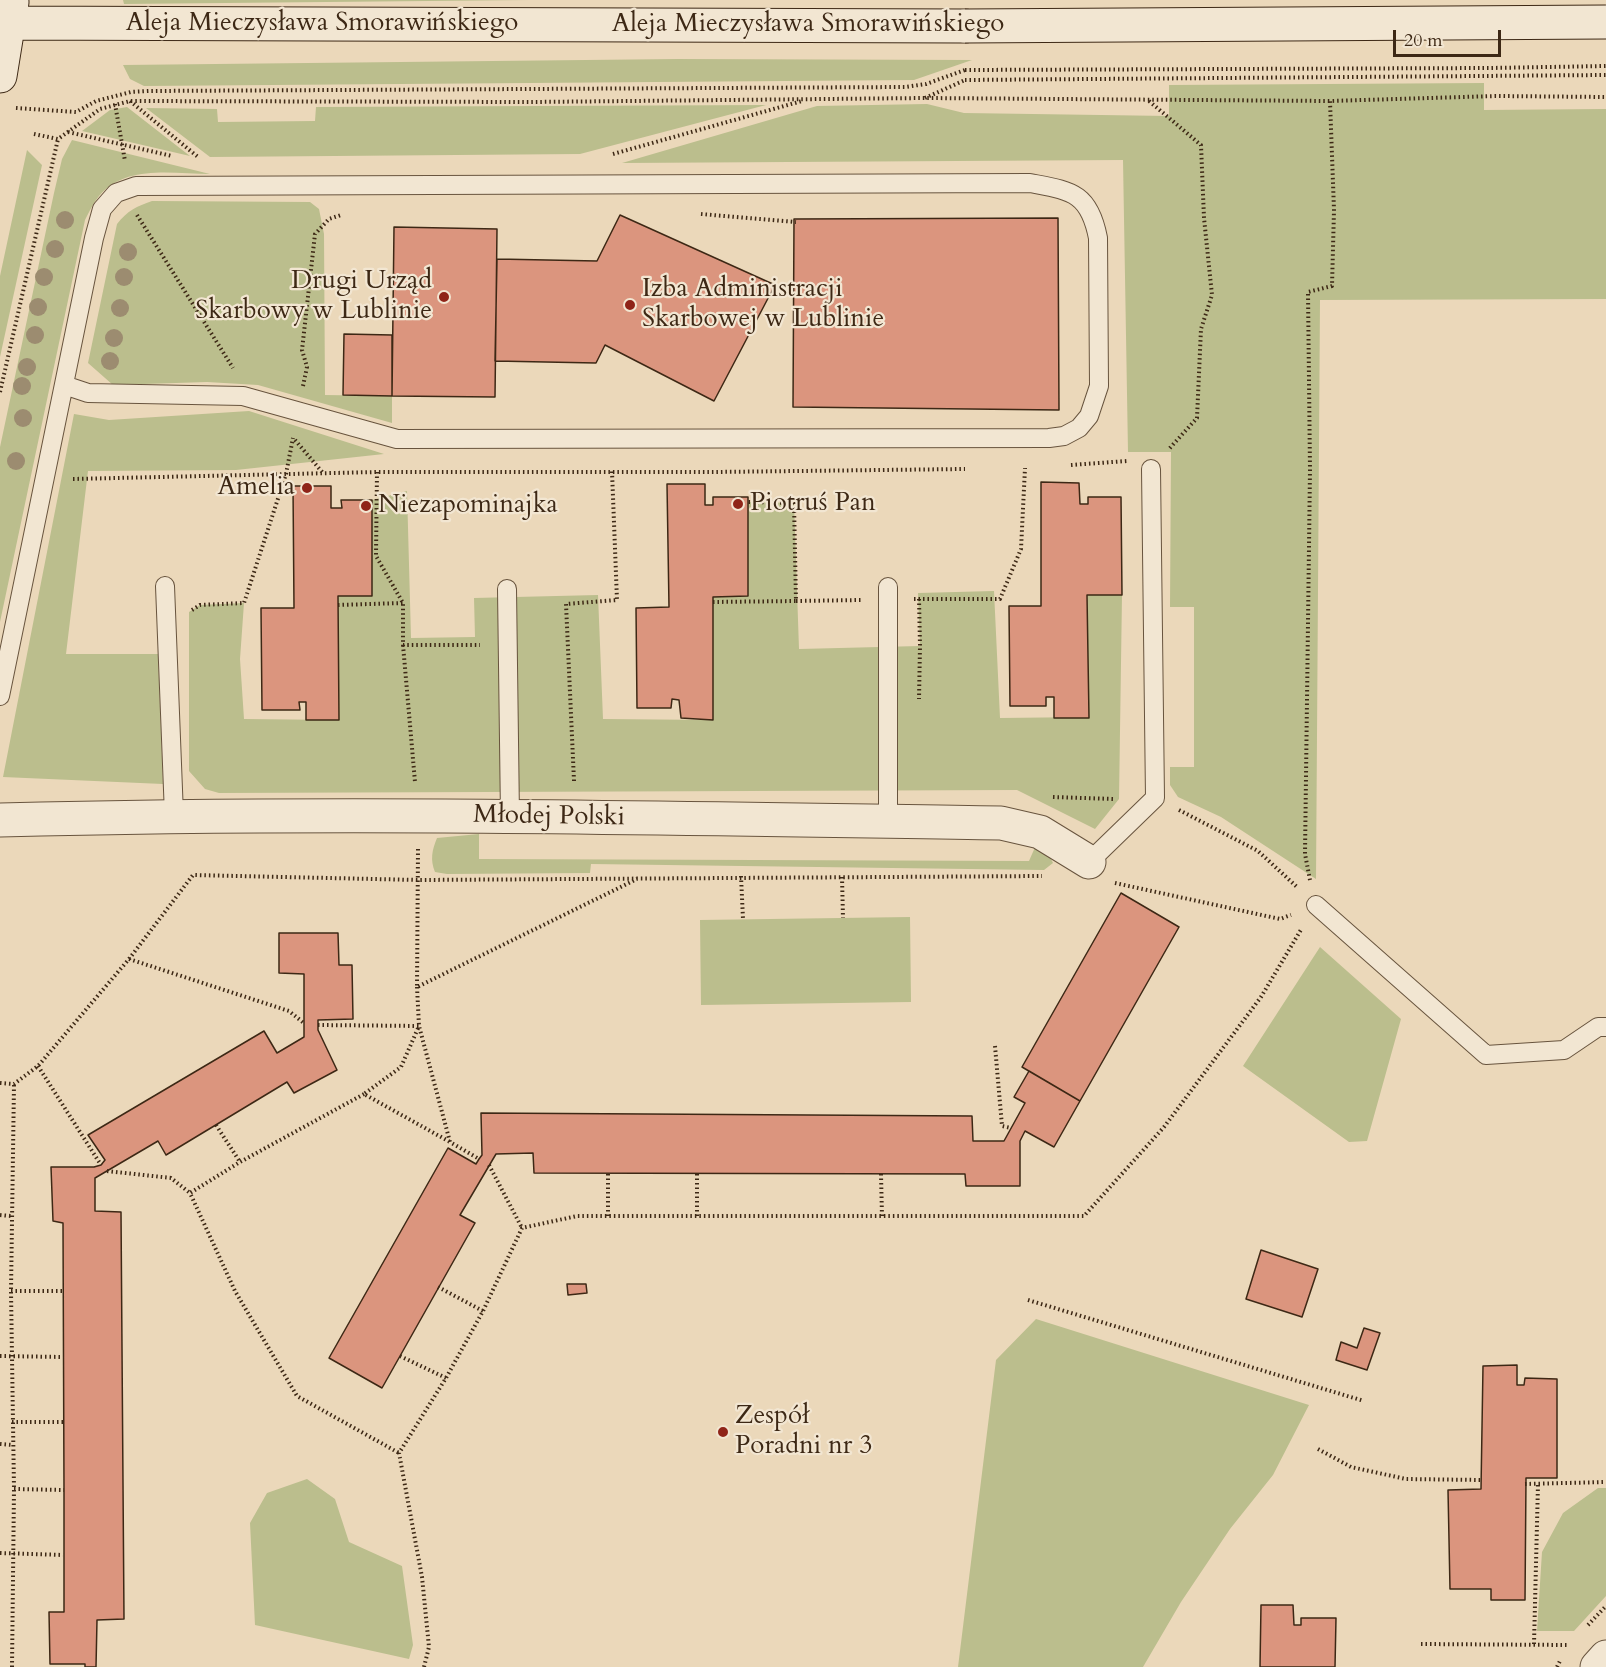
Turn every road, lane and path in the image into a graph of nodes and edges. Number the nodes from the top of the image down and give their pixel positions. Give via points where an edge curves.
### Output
1 (7, 15) edge
2 (1606, 22) edge
3 (1606, 66) edge
4 (1606, 75) edge
5 (0, 76) edge
6 (1606, 97) edge
7 (924, 98) junction
8 (809, 100) junction
9 (130, 101) junction
10 (1149, 101) junction
11 (1330, 101) junction
12 (115, 104) junction
13 (12, 108) dead end
14 (68, 132) junction
15 (34, 134) dead end
16 (58, 139) junction
17 (122, 146) junction
18 (610, 155) dead end
19 (174, 157) dead end
20 (194, 161) dead end
21 (129, 188) junction
22 (348, 212) dead end
23 (731, 218) dead end
24 (796, 222) dead end
25 (64, 385) junction
26 (0, 392) edge
27 (261, 401) junction
28 (298, 411) junction
29 (293, 437) junction
30 (1060, 465) dead end
31 (1037, 467) dead end
32 (977, 469) dead end
33 (1151, 469) junction
34 (612, 471) junction
35 (378, 472) junction
36 (324, 473) junction
37 (286, 474) junction
38 (68, 480) dead end
39 (748, 502) dead end
40 (165, 586) dead end
41 (507, 590) dead end
42 (888, 593) junction
43 (796, 601) junction
44 (713, 602) dead end
45 (244, 603) dead end
46 (403, 603) junction
47 (338, 605) dead end
48 (403, 645) junction
49 (489, 645) dead end
50 (0, 696) edge
51 (574, 782) dead end
52 (415, 783) dead end
53 (1155, 798) junction
54 (174, 815) junction
55 (510, 817) junction
56 (0, 820) edge
57 (888, 821) junction
58 (1097, 871) junction
59 (741, 876) junction
60 (1046, 876) dead end
61 (640, 877) junction
62 (842, 877) junction
63 (419, 880) junction
64 (1316, 905) junction
65 (843, 918) dead end
66 (743, 920) dead end
67 (129, 959) junction
68 (417, 987) junction
69 (304, 1024) dead end
70 (318, 1025) dead end
71 (419, 1026) junction
72 (1606, 1027) edge
73 (995, 1046) dead end
74 (38, 1066) junction
75 (0, 1083) edge
76 (14, 1084) junction
77 (364, 1094) junction
78 (216, 1125) dead end
79 (1011, 1128) dead end
80 (450, 1142) junction
81 (479, 1159) dead end
82 (240, 1162) junction
83 (101, 1165) dead end
84 (489, 1165) dead end
85 (106, 1171) dead end
86 (608, 1174) dead end
87 (697, 1174) dead end
88 (881, 1174) dead end
89 (190, 1193) junction
90 (0, 1215) edge
91 (11, 1216) junction
92 (608, 1217) junction
93 (882, 1217) junction
94 (697, 1218) junction
95 (522, 1228) junction
96 (438, 1287) dead end
97 (11, 1291) junction
98 (62, 1291) dead end
99 (1028, 1300) dead end
100 (483, 1311) junction
101 (0, 1356) edge
102 (400, 1356) dead end
103 (12, 1357) junction
104 (63, 1357) dead end
105 (446, 1378) junction
106 (1364, 1401) dead end
107 (12, 1422) junction
108 (63, 1422) dead end
109 (0, 1444) edge
110 (13, 1445) junction
111 (1318, 1449) dead end
112 (399, 1453) junction
113 (1481, 1479) dead end
114 (1606, 1482) edge
115 (1525, 1484) dead end
116 (1538, 1484) junction
117 (14, 1489) junction
118 (64, 1490) dead end
119 (0, 1553) edge
120 (12, 1554) junction
121 (63, 1555) dead end
122 (1421, 1644) dead end
123 (1533, 1644) junction
124 (1569, 1645) dead end
125 (1606, 1658) edge
126 (12, 1667) edge
127 (424, 1667) edge
128 (1597, 1667) edge

1 - 2 main road, Aleja Mieczysława Smorawińskiego, bridge via 965,26
1 - 5 main road
3 - 13 path, bridge via 966,70 905,87 150,91 96,101 76,112
4 - 7 path, bridge via 965,80
6 - 11 path
7 - 8 path
7 - 10 path
8 - 9 path
8 - 18 path
9 - 12 path
9 - 20 path via 205,163
10 - 11 path
10 - 33 path via 1202,145 1212,294 1201,329 1197,418
11 - 64 path via 1332,286 1308,292 1305,854
12 - 14 path via 100,109
12 - 17 path
14 - 16 path
14 - 17 path
15 - 16 path
16 - 26 path
17 - 19 path
17 - 21 path
21 - 25 lane via 116,193 102,209
21 - 27 path via 133,209 234,369
21 - 28 lane via 1030,183 1065,190 1079,198 1095,221 1099,386 1089,416 1079,428 1064,436 397,439
22 - 28 path via 329,219 315,234 302,350 307,367
23 - 24 path
25 - 27 lane via 88,393 243,396
25 - 50 lane
27 - 28 lane
28 - 29 path
29 - 36 path
29 - 37 path
30 - 33 path via 1142,460
31 - 42 path via 1025,468 1021,549 1000,599
32 - 34 path
33 - 53 lane
34 - 35 path
34 - 51 path via 616,600 566,604
35 - 36 path
35 - 46 path via 376,556
36 - 37 path
37 - 38 path
37 - 45 path
39 - 43 path via 794,503
40 - 54 lane
41 - 55 lane
42 - 43 path
42 - 57 lane
43 - 44 path
46 - 47 path
46 - 48 path
48 - 49 path
48 - 52 path
53 - 58 lane
53 - 64 path via 1258,851
54 - 55 main road, Młodej Polski
54 - 56 main road, Młodej Polski
55 - 57 main road, Młodej Polski
57 - 58 main road, Młodej Polski via 1001,823 1040,832
58 - 64 path via 1280,919
59 - 61 path
59 - 62 path
59 - 66 path
60 - 62 path
61 - 63 path
61 - 68 path
62 - 65 path
63 - 67 path via 193,875
63 - 68 path
64 - 72 lane via 1486,1055 1564,1050
64 - 93 path via 1261,997 1171,1118 1084,1216
67 - 69 path via 289,1011
67 - 74 path
68 - 71 path
70 - 71 path
71 - 77 path via 402,1066
71 - 80 path
73 - 79 path via 1002,1126
74 - 76 path
74 - 83 path
75 - 76 path
76 - 91 path
77 - 80 path
77 - 82 path
78 - 82 path
80 - 81 path
82 - 89 path
84 - 95 path
85 - 89 path via 171,1178
86 - 92 path
87 - 94 path
88 - 93 path
89 - 112 path via 235,1291 297,1396
90 - 91 path
91 - 97 path
92 - 94 path
92 - 95 path via 577,1216
93 - 94 path
95 - 100 path
96 - 100 path
97 - 98 path
97 - 103 path
99 - 106 path
100 - 105 path
101 - 103 path
102 - 105 path
103 - 104 path
103 - 107 path
105 - 112 path
107 - 108 path
107 - 110 path
109 - 110 path
110 - 117 path
111 - 113 path via 1351,1467 1406,1479
112 - 127 path via 422,1577 429,1647
114 - 116 path
115 - 116 path
116 - 123 path
117 - 118 path
117 - 120 path
119 - 120 path
120 - 121 path
120 - 126 path
122 - 123 path
123 - 124 path
125 - 128 main road

